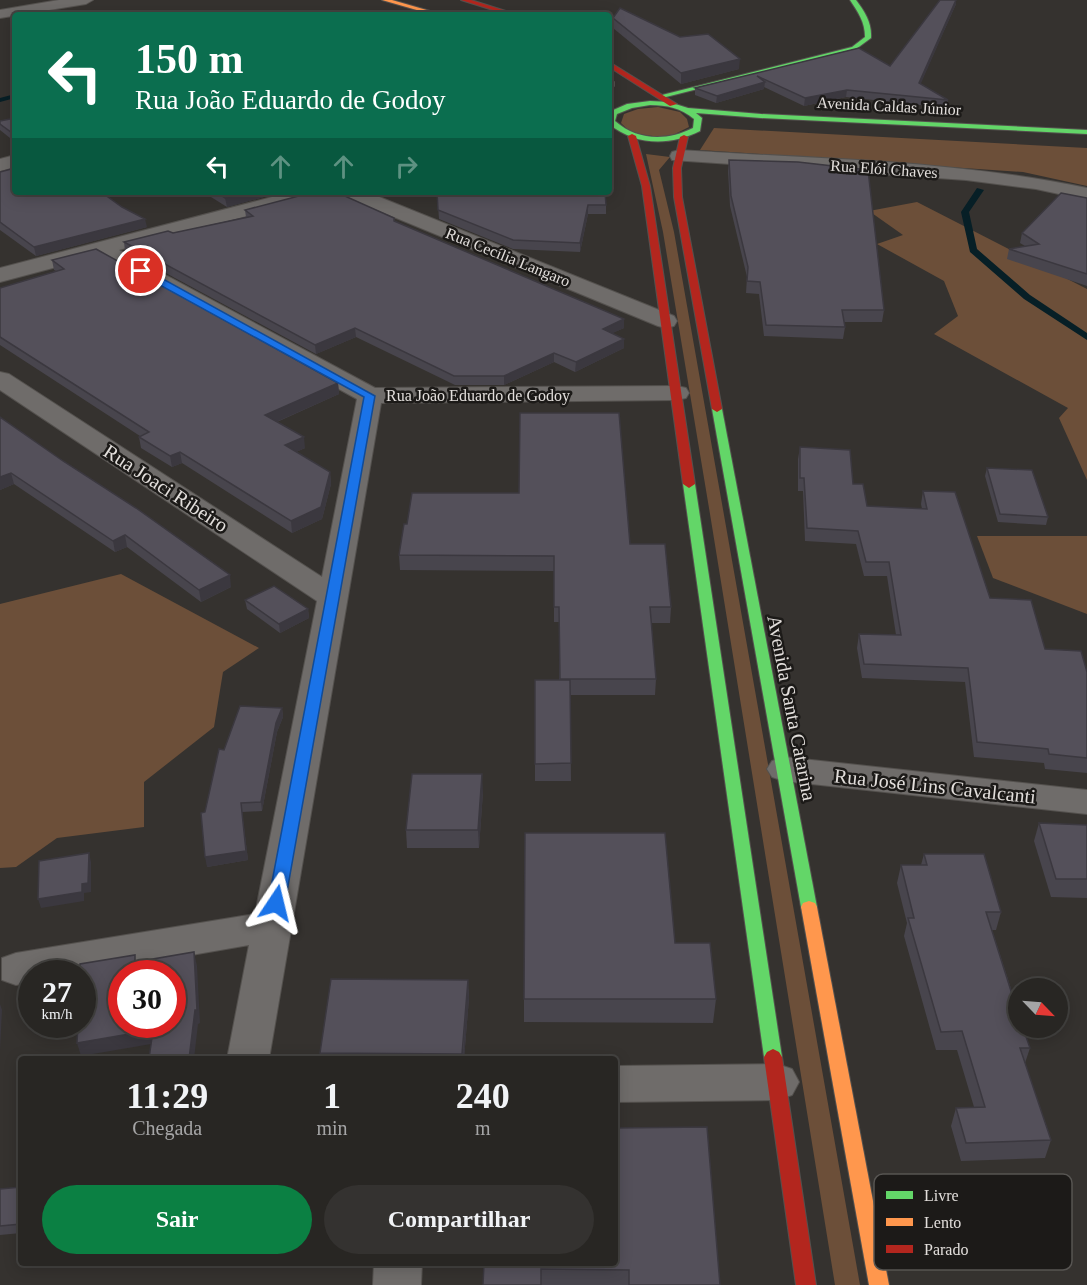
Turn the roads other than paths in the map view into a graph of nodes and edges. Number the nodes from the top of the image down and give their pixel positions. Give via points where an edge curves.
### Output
1 (86, 0) edge
2 (385, 0) edge
3 (464, 0) edge
4 (853, 0) edge
5 (60, 2) edge
6 (430, 12) edge
7 (506, 12) edge
8 (0, 14) edge
9 (612, 66) edge
10 (612, 83) edge
11 (696, 88) junction
12 (662, 96) junction
13 (675, 105) junction
14 (689, 110) junction
15 (612, 112) edge
16 (612, 112) edge
17 (612, 122) edge
18 (699, 125) junction
19 (1087, 132) edge
20 (632, 136) junction
21 (1087, 140) edge
22 (681, 147) junction
23 (1087, 194) edge
24 (303, 195) edge
25 (357, 195) edge
26 (100, 248) junction
27 (0, 274) edge
28 (666, 321) junction
29 (0, 378) edge
30 (677, 393) junction
31 (370, 396) junction
32 (332, 597) junction
33 (784, 769) junction
34 (1087, 802) edge
35 (272, 926) junction
36 (16, 969) dead end
37 (249, 1056) edge
38 (777, 1082) junction
39 (618, 1084) edge
40 (874, 1258) edge
41 (398, 1266) edge
42 (876, 1270) edge
43 (397, 1285) edge
44 (806, 1285) edge
45 (879, 1285) edge

1 - 5 street
2 - 6 main road
3 - 7 main road
4 - 11 main road via 868,23 868,38 863,43
5 - 8 street
9 - 12 main road
10 - 12 main road
11 - 12 main road
11 - 13 main road via 679,97
12 - 13 main road
12 - 15 main road
13 - 14 main road, Avenida Caldas Júnior
13 - 16 main road via 639,104
14 - 18 main road via 698,118
14 - 19 main road, Avenida Caldas Júnior
17 - 20 main road
18 - 21 main road, Avenida Caldas Júnior
18 - 22 main road
20 - 22 main road
20 - 28 main road via 646,186
22 - 23 street, Rua Elói Chaves via 1000,178
22 - 33 main road, Avenida Santa Catarina via 678,197
24 - 26 street
25 - 28 street, Rua Cecília Langaro
26 - 27 street
26 - 31 street, Rua João Eduardo de Godoy
28 - 30 main road
29 - 32 street, Rua Joaci Ribeiro
30 - 31 street, Rua João Eduardo de Godoy
30 - 38 main road
31 - 32 street
32 - 35 street
33 - 34 street, Rua José Lins Cavalcanti
33 - 40 main road, Avenida Santa Catarina
35 - 36 street
35 - 37 street
38 - 39 street
38 - 44 main road
41 - 43 street
42 - 45 main road, Avenida Santa Catarina

